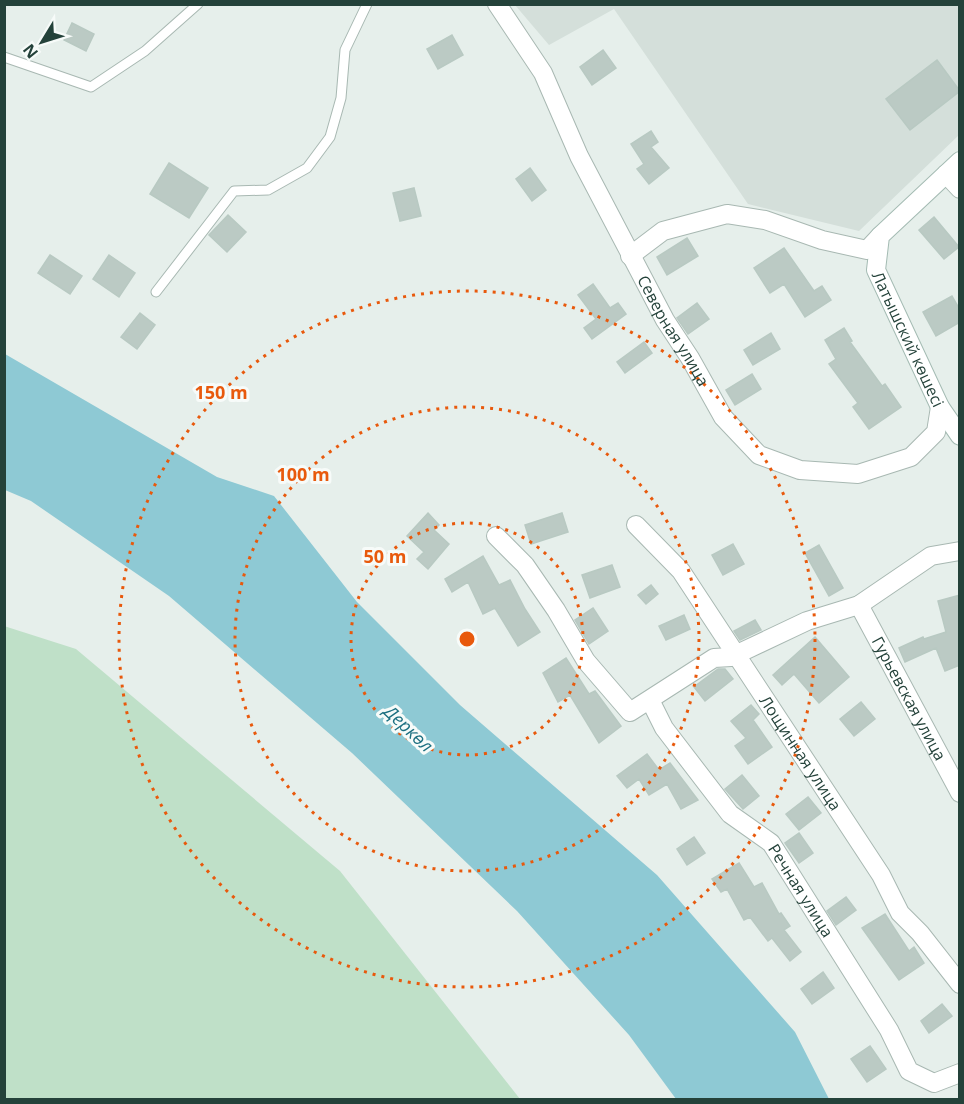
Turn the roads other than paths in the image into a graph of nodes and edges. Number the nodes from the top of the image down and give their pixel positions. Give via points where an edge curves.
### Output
1 (198, 4) edge
2 (367, 4) edge
3 (497, 4) edge
4 (4, 57) edge
5 (960, 161) edge
6 (946, 174) junction
7 (960, 189) edge
8 (880, 236) junction
9 (630, 256) junction
10 (156, 292) dead end
11 (940, 407) junction
12 (957, 426) edge
13 (636, 525) dead end
14 (496, 536) dead end
15 (960, 551) edge
16 (859, 605) junction
17 (735, 655) junction
18 (650, 700) junction
19 (960, 793) edge
20 (960, 984) edge
21 (960, 1073) edge

1 - 4 lane via 145,51 91,87
2 - 10 lane via 345,50 341,98 330,137 307,168 268,190 234,191
3 - 9 street, Северная улица via 543,73 579,156
5 - 6 street
6 - 7 street
6 - 8 street
8 - 9 street via 867,250 822,240 765,220 727,214 663,231
8 - 11 street, Латышский көшесі via 876,270
9 - 11 street, Северная улица via 723,417 759,455 800,470 858,474 911,457 936,432
11 - 12 street, Латышский көшесі
13 - 17 street, Лощинная улица via 681,571
14 - 18 street via 525,566 585,661 630,712
15 - 16 street via 931,556
16 - 17 street via 807,621
16 - 19 street, Гурьевская улица
17 - 18 street via 714,658
17 - 20 street, Лощинная улица via 881,875 900,913
18 - 21 street, Речная улица via 664,728 730,814 777,851 889,1030 909,1071 934,1083

